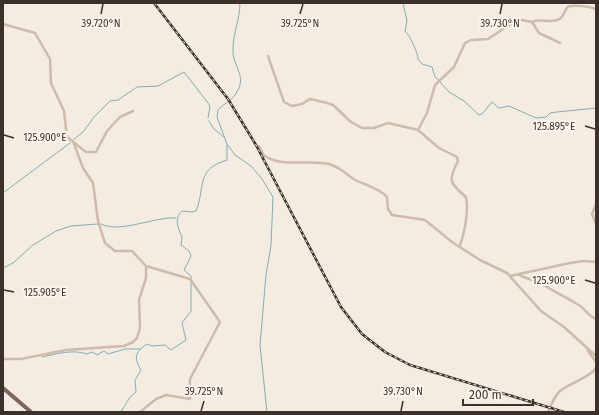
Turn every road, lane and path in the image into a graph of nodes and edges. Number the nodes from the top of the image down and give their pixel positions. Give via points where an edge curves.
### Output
1 (596, 9) edge
2 (532, 22) junction
3 (3, 24) edge
4 (560, 43) dead end
5 (268, 56) dead end
6 (133, 110) dead end
7 (418, 130) junction
8 (74, 144) junction
9 (259, 146) dead end
10 (596, 204) edge
11 (596, 224) edge
12 (460, 246) junction
13 (596, 262) edge
14 (146, 266) junction
15 (518, 274) junction
16 (510, 276) junction
17 (596, 319) edge
18 (587, 349) junction
19 (596, 356) edge
20 (3, 359) edge
21 (596, 362) edge
22 (596, 368) edge
23 (3, 388) edge
24 (31, 412) edge
25 (140, 412) edge
26 (548, 412) edge

1 - 2 street via 572,5 560,19 541,19
2 - 4 street via 539,33
2 - 7 street via 514,22 488,39 465,43 454,67 435,85 427,113
3 - 8 street via 35,33 52,63 51,84 65,115 66,134
5 - 7 street via 286,104 299,105 310,99 332,105 362,128 374,128 388,123
6 - 8 street via 120,117 107,131 96,152 86,152
7 - 12 street via 439,148 458,159 451,180 454,187 466,197 467,209
8 - 14 street via 83,168 93,183 98,221 105,243 115,251 132,251
9 - 12 street via 268,157 286,162 321,163 341,169 355,180 385,195 392,215 425,220
10 - 11 street via 592,214
12 - 16 street
13 - 15 street via 570,263
14 - 20 street via 146,278 139,300 140,328 133,342 121,346 66,350 21,359
14 - 25 street via 190,279 220,323 190,380 190,399 166,395
15 - 16 street
15 - 17 street via 579,304 587,314
16 - 18 street via 541,311 564,327
18 - 19 street
18 - 21 street
22 - 26 street via 590,375 560,391
23 - 24 main road

